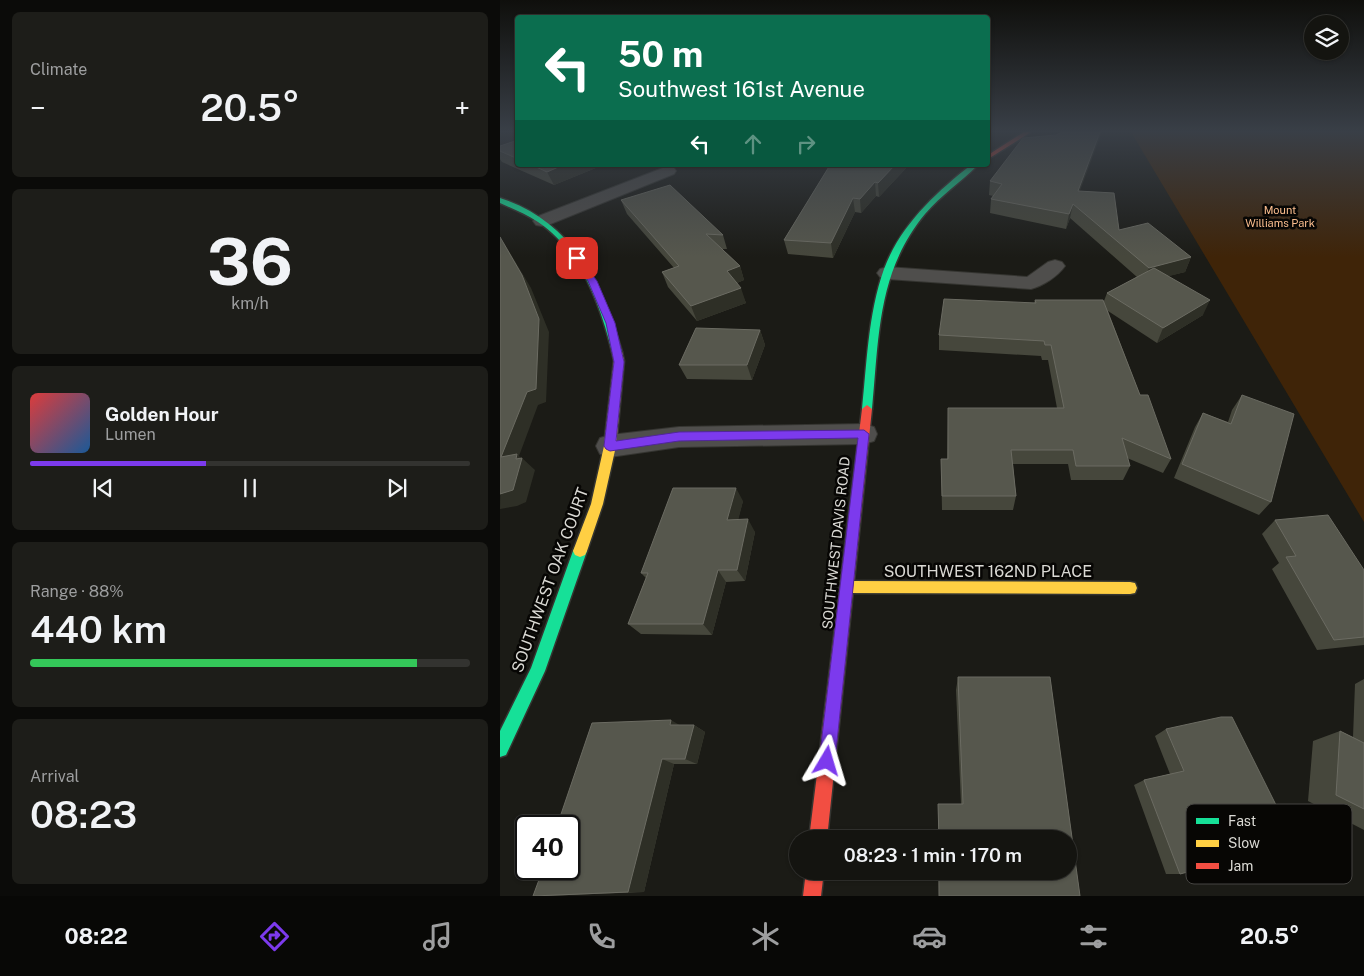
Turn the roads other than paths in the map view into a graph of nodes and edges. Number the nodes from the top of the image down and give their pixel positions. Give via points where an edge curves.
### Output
1 (661, 174) edge
2 (965, 174) edge
3 (500, 200) edge
4 (542, 221) junction
5 (1055, 266) dead end
6 (887, 273) junction
7 (864, 434) junction
8 (610, 446) junction
9 (847, 587) junction
10 (1130, 588) dead end
11 (500, 749) edge
12 (819, 830) edge
13 (814, 880) edge
14 (812, 896) edge

1 - 4 street
2 - 6 street, SOUTHWEST DAVIS ROAD via 940,195 914,225 901,243
3 - 4 street, SOUTHWEST OAK COURT
4 - 8 street, SOUTHWEST OAK COURT via 569,247 592,281 610,323 619,362
5 - 6 street via 1031,282
6 - 7 street, SOUTHWEST DAVIS ROAD via 878,311
7 - 8 street via 679,436
7 - 9 street, SOUTHWEST DAVIS ROAD
8 - 11 street, SOUTHWEST OAK COURT via 597,504 537,671
9 - 10 street, SOUTHWEST 162ND PLACE
9 - 12 street, SOUTHWEST DAVIS ROAD
13 - 14 street

